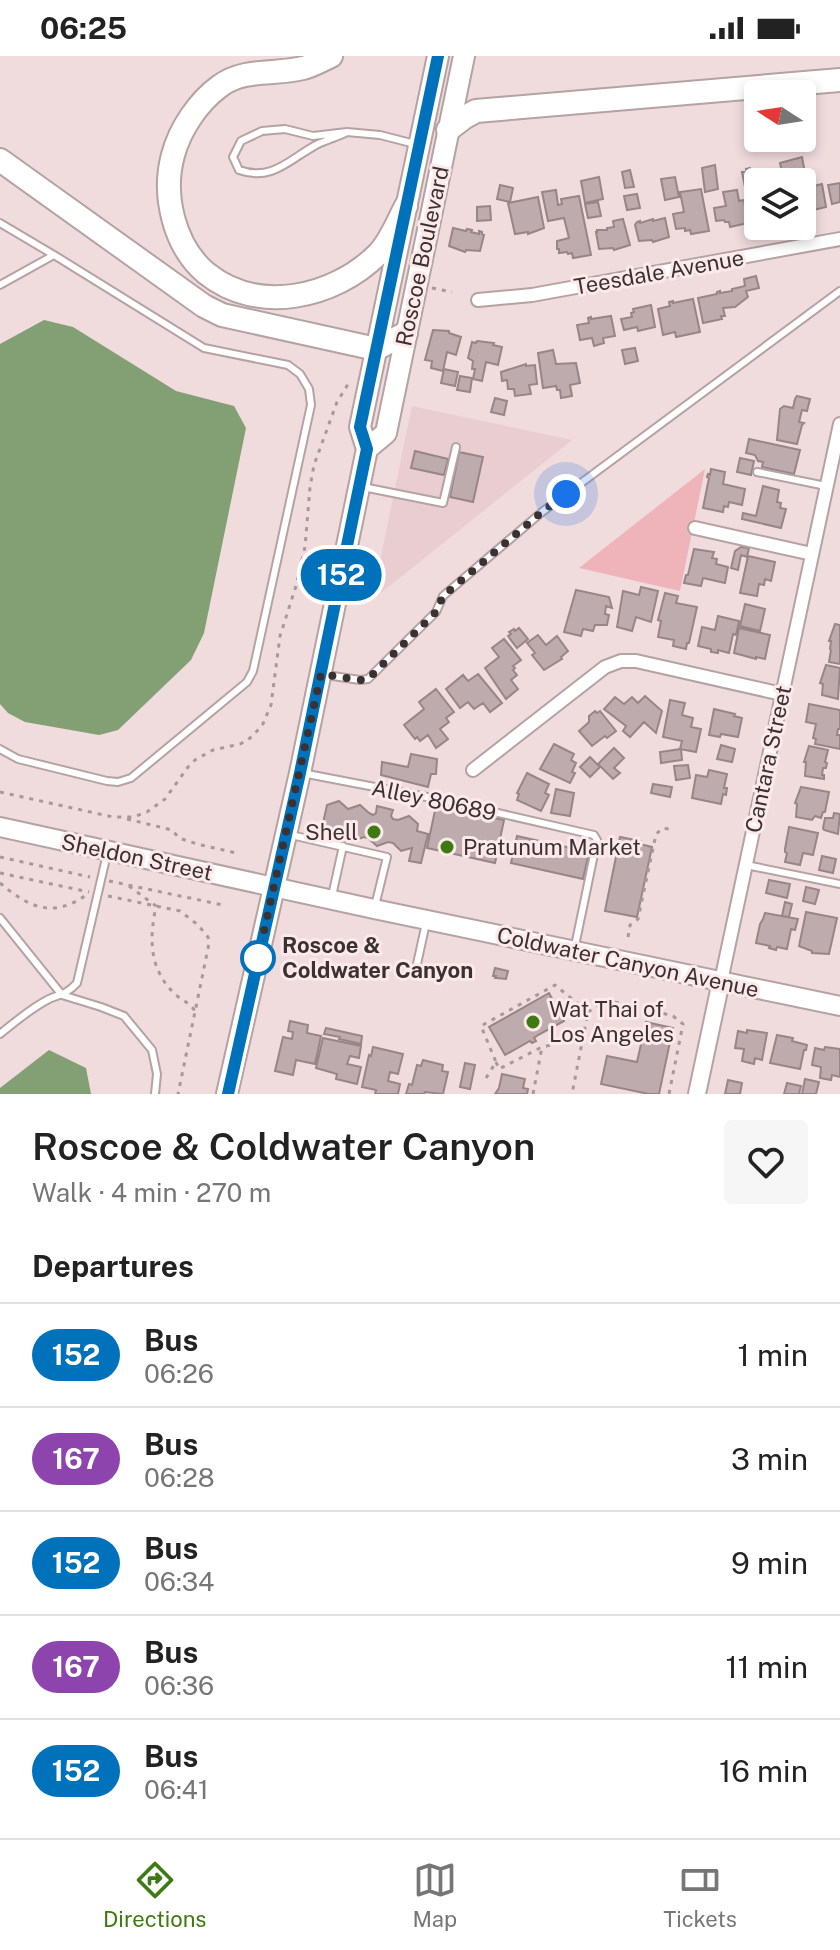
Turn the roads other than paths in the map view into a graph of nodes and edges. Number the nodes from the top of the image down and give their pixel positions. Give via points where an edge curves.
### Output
1 (331, 56) edge
2 (438, 56) edge
3 (464, 56) edge
4 (840, 80) edge
5 (448, 130) junction
6 (347, 132) junction
7 (419, 145) junction
8 (0, 160) edge
9 (406, 206) junction
10 (0, 223) edge
11 (840, 239) edge
12 (54, 255) junction
13 (0, 285) edge
14 (840, 291) edge
15 (478, 300) dead end
16 (406, 333) junction
17 (376, 349) junction
18 (840, 424) edge
19 (456, 447) dead end
20 (367, 449) junction
21 (757, 472) dead end
22 (360, 486) junction
23 (826, 486) junction
24 (695, 528) dead end
25 (812, 554) junction
26 (321, 674) junction
27 (782, 694) junction
28 (0, 749) edge
29 (473, 770) dead end
30 (300, 773) junction
31 (0, 827) edge
32 (287, 834) junction
33 (343, 846) junction
34 (108, 851) junction
35 (746, 865) junction
36 (840, 884) edge
37 (275, 887) junction
38 (332, 900) junction
39 (374, 909) junction
40 (0, 918) edge
41 (427, 920) junction
42 (574, 950) junction
43 (415, 973) dead end
44 (721, 981) junction
45 (62, 995) junction
46 (840, 1006) edge
47 (0, 1034) edge
48 (155, 1094) edge
49 (227, 1094) edge
50 (697, 1094) edge

1 - 9 highway via 303,68 222,84 192,116 172,156 169,196 187,251 224,285 249,294 300,295 327,288 381,252
2 - 7 main road, Roscoe Boulevard
3 - 5 main road, Roscoe Boulevard
4 - 5 highway via 476,111
5 - 16 main road, Roscoe Boulevard
6 - 6 lane via 313,136 285,129 262,131 241,141 233,157 239,170 251,175 290,163
6 - 7 lane
7 - 9 main road, Roscoe Boulevard
8 - 17 highway via 204,306 222,315
9 - 17 main road, Roscoe Boulevard
10 - 12 lane
11 - 15 street, Teesdale Avenue via 532,295
12 - 13 lane
12 - 28 lane via 204,348 288,365 309,389 311,405 247,682 131,778 118,782 18,759
14 - 26 lane via 542,512 443,596 436,612 368,679
16 - 17 highway
16 - 20 main road, Roscoe Boulevard via 386,433
17 - 20 main road, Roscoe Boulevard via 360,427
18 - 23 street, Cantara Street
19 - 22 lane via 443,503
20 - 22 main road, Roscoe Boulevard
21 - 23 lane
22 - 26 main road, Roscoe Boulevard
23 - 25 street, Cantara Street
24 - 25 street
25 - 27 street, Cantara Street
26 - 30 main road, Roscoe Boulevard
27 - 29 street via 621,661 605,667
27 - 35 street, Cantara Street
30 - 32 main road, Roscoe Boulevard
30 - 42 lane, Alley 80689 via 594,835
31 - 34 main road, Sheldon Street
32 - 33 lane
32 - 37 main road, Roscoe Boulevard
33 - 38 lane
33 - 39 lane via 387,857
34 - 37 main road, Sheldon Street
34 - 45 lane via 77,983
35 - 36 lane
35 - 44 street, Cantara Street
37 - 38 main road, Coldwater Canyon Avenue
37 - 49 main road, Roscoe Boulevard
38 - 39 main road, Coldwater Canyon Avenue
39 - 41 main road, Coldwater Canyon Avenue
40 - 45 lane
41 - 42 main road, Coldwater Canyon Avenue
41 - 43 lane
42 - 44 main road, Coldwater Canyon Avenue
44 - 46 main road, Coldwater Canyon Avenue
44 - 50 street, Cantara Street
45 - 47 lane
45 - 48 lane via 124,1016 152,1050

